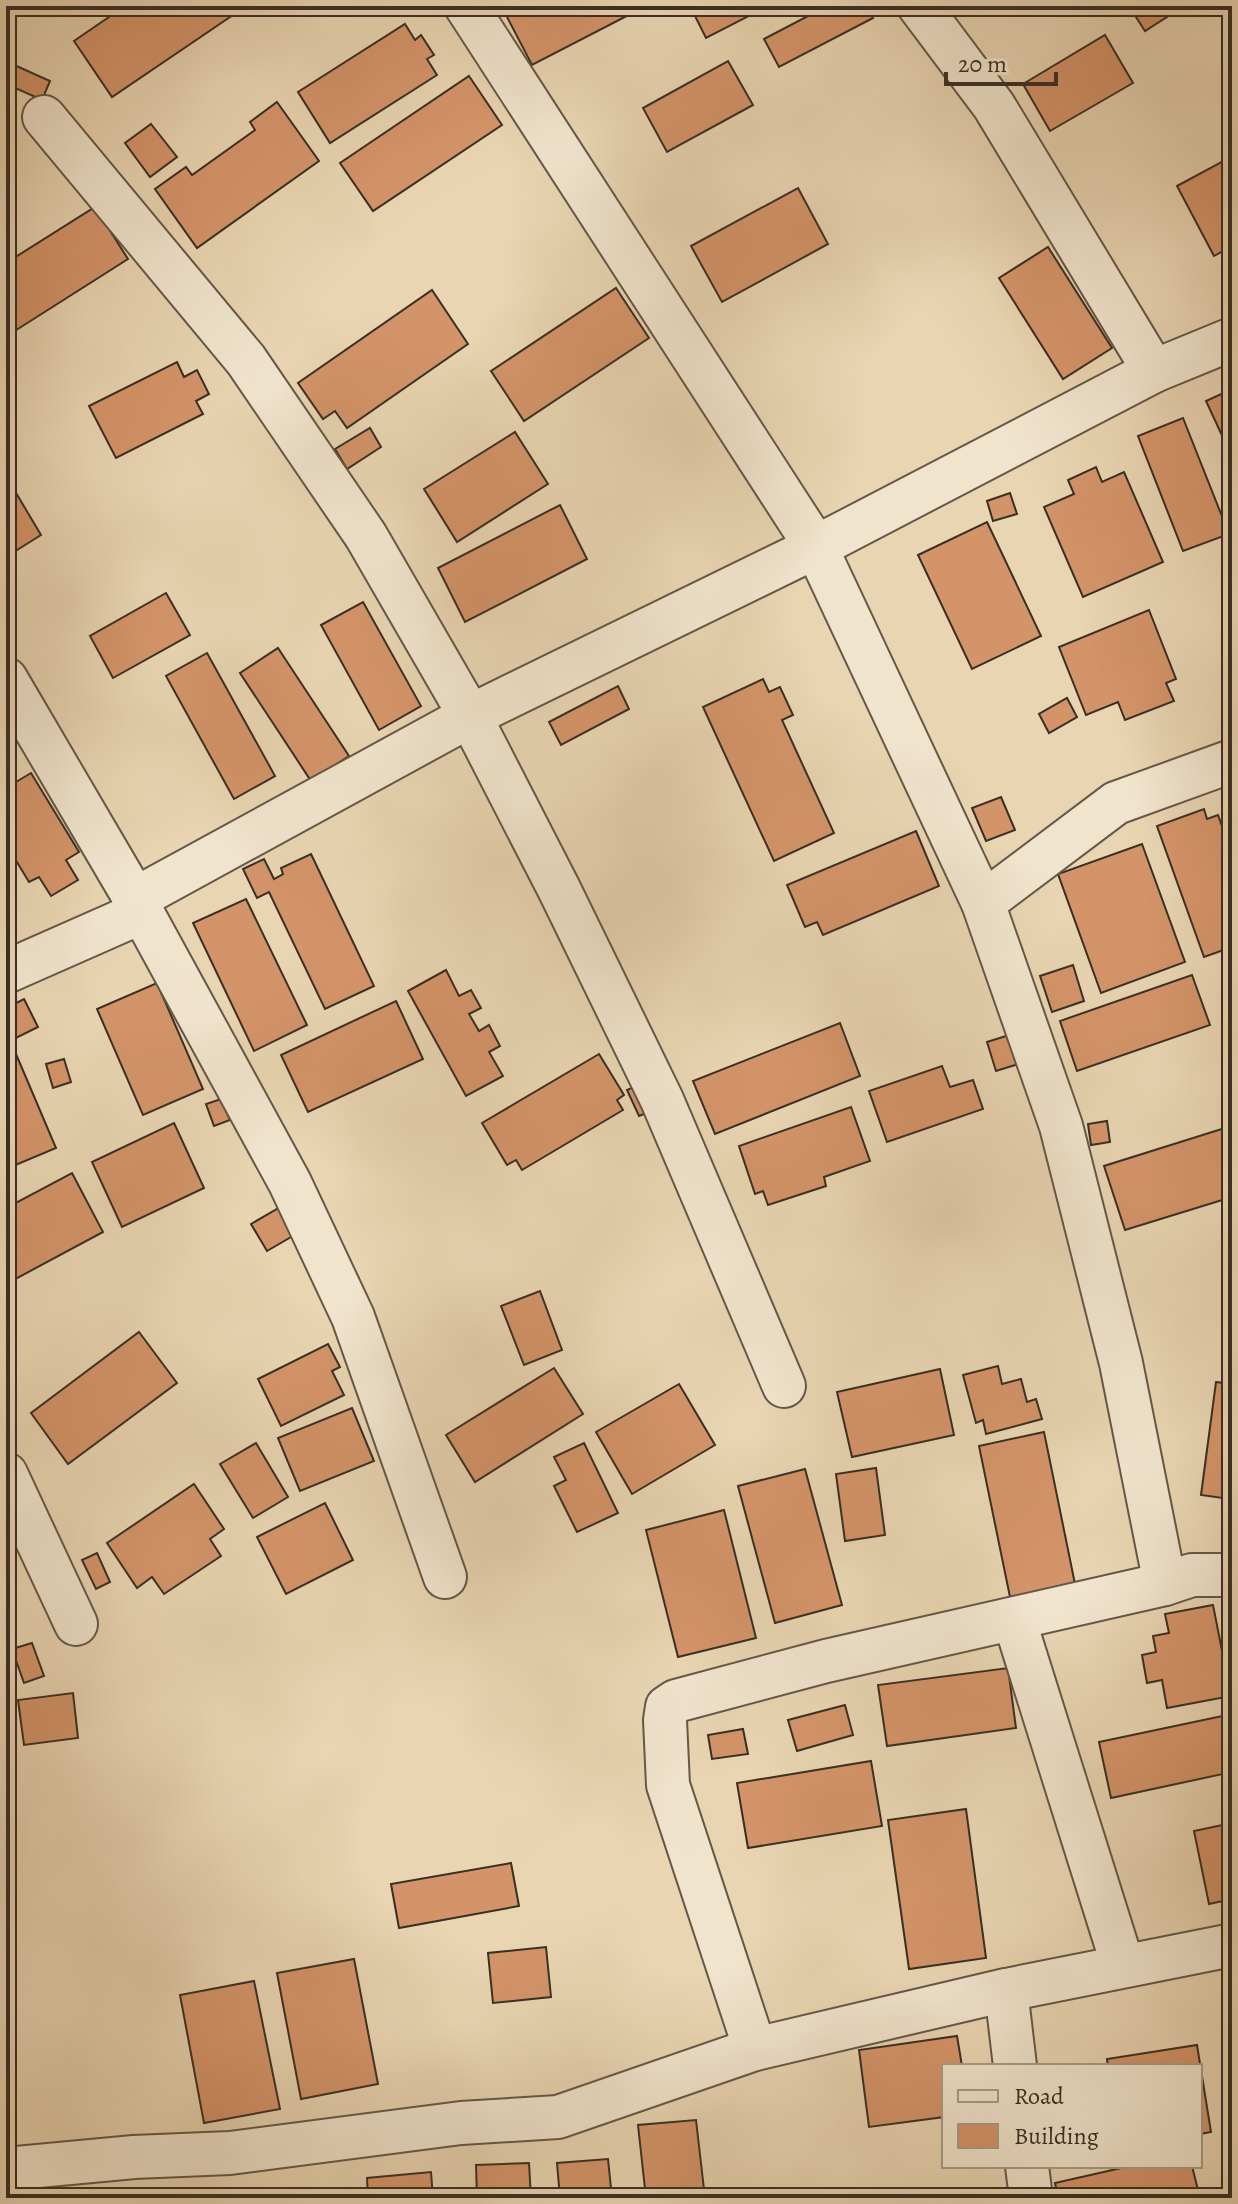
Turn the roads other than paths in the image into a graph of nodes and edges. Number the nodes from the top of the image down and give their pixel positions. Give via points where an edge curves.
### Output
1 (466, 6) edge
2 (919, 6) edge
3 (44, 117) dead end
4 (1232, 339) edge
5 (1154, 371) junction
6 (816, 547) junction
7 (6, 679) edge
8 (470, 716) junction
9 (1232, 761) edge
10 (983, 903) junction
11 (138, 906) junction
12 (6, 972) edge
13 (784, 1386) dead end
14 (6, 1474) edge
15 (1232, 1575) edge
16 (445, 1577) dead end
17 (1165, 1584) junction
18 (1014, 1619) junction
19 (76, 1624) dead end
20 (1232, 1945) edge
21 (1123, 1966) junction
22 (1006, 1990) junction
23 (755, 2049) junction
24 (1015, 2064) edge
25 (1027, 2168) edge
26 (6, 2169) edge
27 (1031, 2198) edge

1 - 6 street
2 - 5 street via 994,106
3 - 8 street via 246,360 366,536
4 - 5 street
5 - 6 street
6 - 8 street
6 - 10 street
7 - 11 street
8 - 11 street
8 - 13 street via 662,1100
9 - 10 street via 1116,803
10 - 17 street via 1061,1126 1121,1363
11 - 12 street
11 - 16 street via 290,1183 353,1317
14 - 19 street
15 - 17 street via 1192,1575
17 - 18 street
18 - 21 street
18 - 23 street via 826,1661 667,1707 668,1785
20 - 21 street
21 - 22 street
22 - 23 street
22 - 24 street
23 - 26 street via 558,2117 461,2123 230,2153
25 - 27 street

